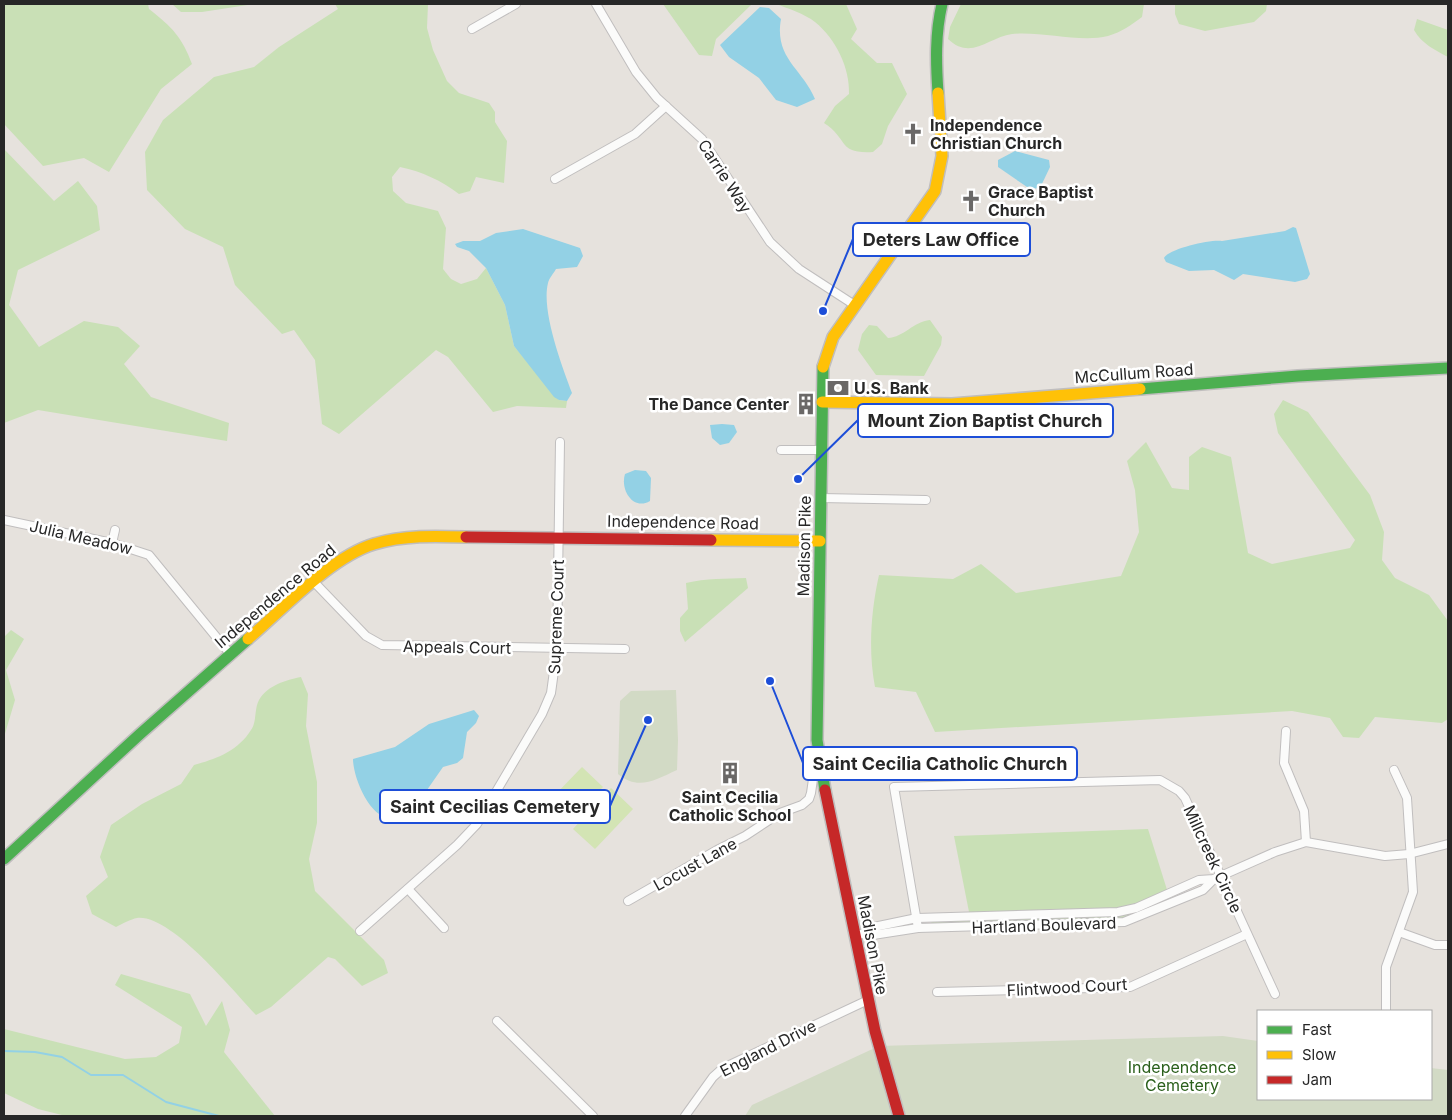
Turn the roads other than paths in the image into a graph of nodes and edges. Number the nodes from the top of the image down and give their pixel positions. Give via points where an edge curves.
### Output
1 (516, 4) edge
2 (596, 4) edge
3 (942, 4) edge
4 (472, 29) dead end
5 (666, 106) junction
6 (555, 179) dead end
7 (856, 306) junction
8 (1448, 368) edge
9 (822, 402) junction
10 (560, 442) dead end
11 (781, 450) dead end
12 (821, 450) junction
13 (821, 498) junction
14 (926, 500) dead end
15 (4, 520) edge
16 (115, 530) dead end
17 (558, 537) junction
18 (820, 541) junction
19 (112, 543) junction
20 (314, 582) junction
21 (557, 648) junction
22 (625, 649) dead end
23 (231, 655) junction
24 (1286, 731) dead end
25 (1394, 770) dead end
26 (822, 771) junction
27 (1306, 842) junction
28 (1448, 844) edge
29 (1409, 854) junction
30 (4, 859) edge
31 (1218, 878) junction
32 (408, 889) junction
33 (628, 901) dead end
34 (917, 918) junction
35 (444, 928) dead end
36 (918, 928) junction
37 (360, 931) dead end
38 (1399, 932) junction
39 (859, 934) junction
40 (1247, 934) junction
41 (1448, 945) edge
42 (937, 992) dead end
43 (1274, 994) dead end
44 (868, 1000) junction
45 (1386, 1010) edge
46 (496, 1021) dead end
47 (593, 1116) edge
48 (685, 1116) edge
49 (899, 1116) edge

1 - 4 street
2 - 5 street, Carrie Way via 636,72
3 - 7 street, Madison Pike via 936,56 942,156 938,180 929,202
5 - 6 street via 635,134
5 - 7 street, Carrie Way via 702,139 770,242 799,269
7 - 9 street, Madison Pike via 826,350
8 - 9 street, McCullum Road via 1298,376 952,404
9 - 12 street, Madison Pike
10 - 17 street, Supreme Court
11 - 12 street
12 - 13 street, Madison Pike
13 - 14 street
13 - 18 street, Madison Pike
15 - 19 street, Julia Meadow
16 - 19 street
17 - 18 street, Independence Road
17 - 20 street, Independence Road via 415,536 390,540 357,551 330,567
17 - 21 street, Supreme Court
18 - 26 street, Madison Pike via 817,715
19 - 23 street, Julia Meadow via 149,555
20 - 21 street, Appeals Court via 366,636 382,645
20 - 23 street, Independence Road
21 - 22 street, Appeals Court
21 - 32 street, Supreme Court via 554,679 542,714 477,824
23 - 30 street, Independence Road
24 - 27 street via 1284,763 1304,811
25 - 29 street via 1407,798
26 - 33 street, Locust Lane via 814,772 809,799 802,805 780,813
26 - 39 street, Madison Pike
27 - 29 street, Hartland Boulevard via 1373,854
27 - 31 street, Hartland Boulevard via 1274,852
28 - 29 street, Hartland Boulevard
29 - 38 street via 1413,892
31 - 34 street, Hartland Boulevard via 1199,880 1136,908 1118,912
31 - 34 street, Millcreek Circle via 1185,798 1160,780 894,787
31 - 36 street, Hartland Boulevard via 1203,890 1124,922
31 - 40 street, Millcreek Circle
32 - 35 street
32 - 37 street, Supreme Court
34 - 36 street, Millcreek Circle
34 - 39 street, Hartland Boulevard via 869,928
36 - 39 street, Hartland Boulevard
38 - 41 street via 1430,944
38 - 45 street via 1386,966
39 - 44 street, Madison Pike
40 - 42 street, Flintwood Court via 1130,986
40 - 43 street, Millcreek Circle
44 - 48 street, England Drive via 723,1068
44 - 49 street, Madison Pike
46 - 47 street

